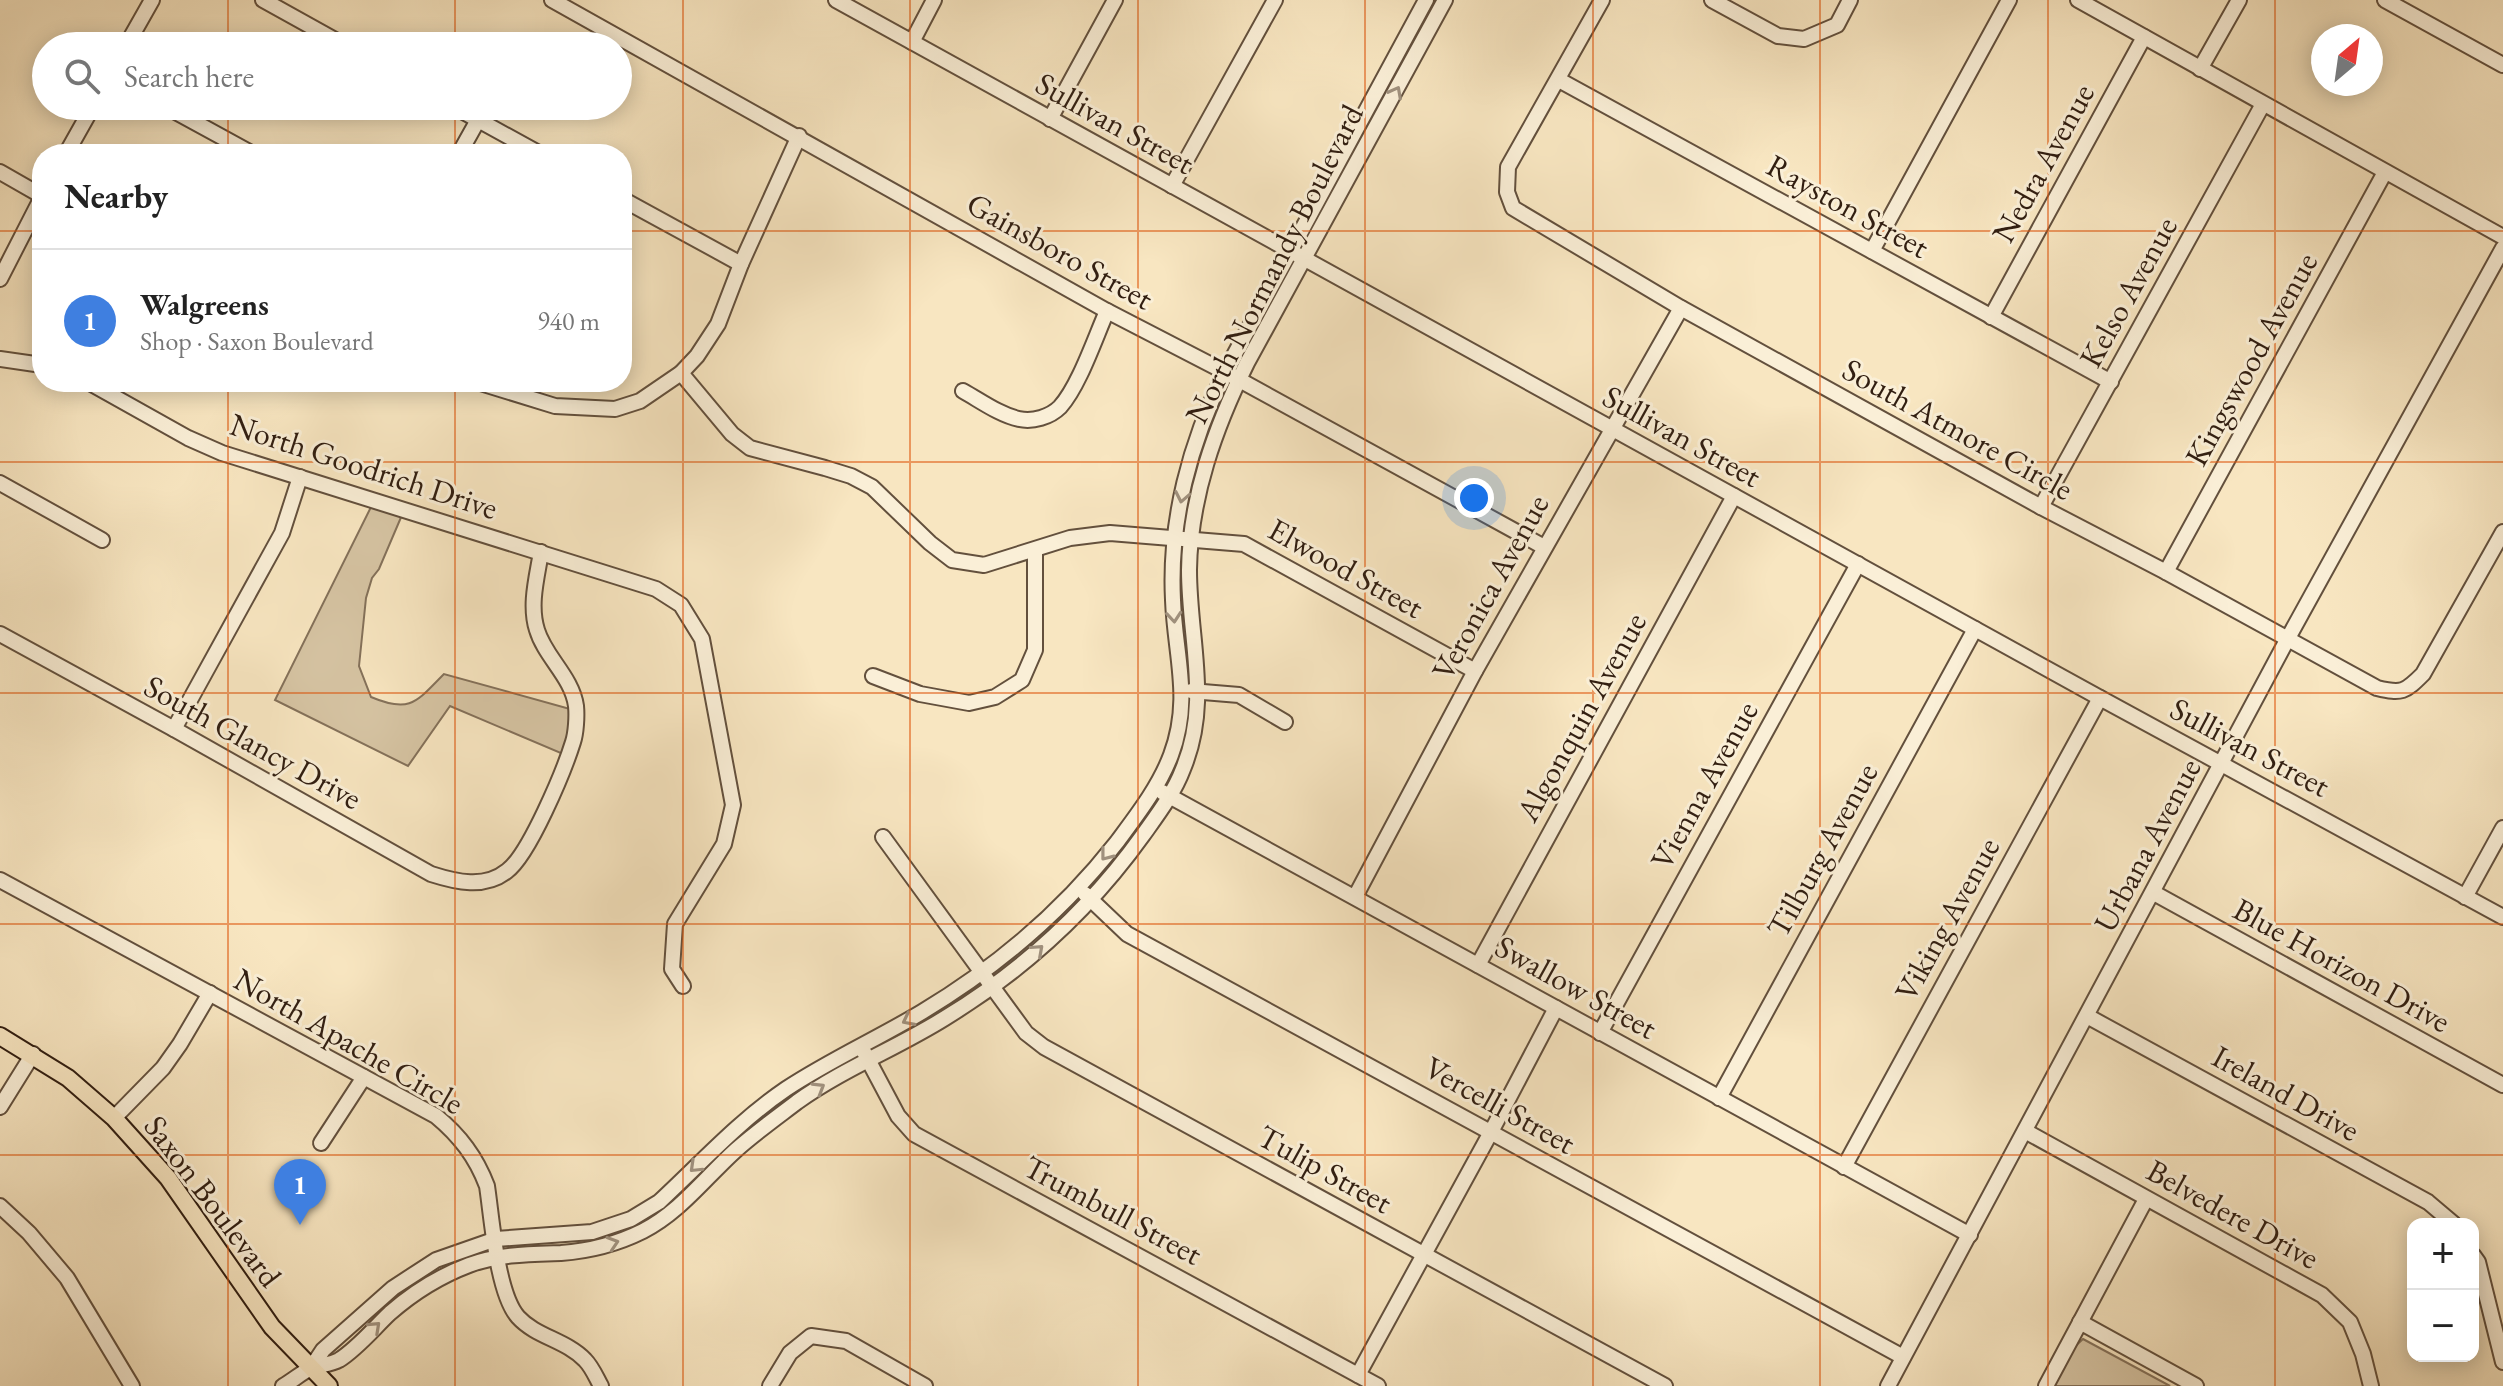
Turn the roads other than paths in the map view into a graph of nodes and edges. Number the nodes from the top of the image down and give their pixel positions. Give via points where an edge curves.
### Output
1 (152, 0) edge
2 (263, 0) edge
3 (552, 0) edge
4 (836, 0) edge
5 (934, 0) edge
6 (1115, 0) edge
7 (1275, 0) edge
8 (1426, 0) edge
9 (1445, 0) edge
10 (1602, 0) edge
11 (1712, 0) edge
12 (1850, 0) edge
13 (2009, 0) edge
14 (2078, 0) edge
15 (2239, 0) edge
16 (2385, 0) edge
17 (134, 32) edge
18 (321, 32) edge
19 (610, 32) edge
20 (2144, 37) junction
21 (912, 42) junction
22 (632, 44) edge
23 (2503, 65) edge
24 (2200, 69) junction
25 (1559, 80) junction
26 (2263, 104) junction
27 (1050, 119) junction
28 (85, 120) edge
29 (191, 120) edge
30 (478, 120) joint
31 (799, 136) junction
32 (72, 144) edge
33 (235, 144) edge
34 (465, 144) edge
35 (522, 144) edge
36 (0, 172) edge
37 (2385, 172) junction
38 (1172, 186) junction
39 (32, 190) edge
40 (632, 204) edge
41 (32, 216) edge
42 (2503, 237) edge
43 (2503, 248) edge
44 (1291, 251) junction
45 (1872, 251) junction
46 (1305, 259) junction
47 (741, 264) junction
48 (0, 279) edge
49 (1681, 308) junction
50 (1107, 311) junction
51 (1991, 317) junction
52 (0, 359) edge
53 (32, 364) edge
54 (1225, 372) junction
55 (681, 373) junction
56 (1239, 380) junction
57 (2111, 382) junction
58 (963, 391) dead end
59 (106, 392) edge
60 (510, 392) edge
61 (1611, 428) junction
62 (300, 477) junction
63 (0, 483) edge
64 (1734, 496) junction
65 (2041, 507) junction
66 (2503, 532) edge
67 (1175, 539) junction
68 (102, 540) dead end
69 (1191, 540) junction
70 (1544, 547) junction
71 (1035, 551) junction
72 (541, 552) junction
73 (1858, 564) junction
74 (2166, 572) junction
75 (1975, 629) junction
76 (0, 634) edge
77 (2287, 640) junction
78 (1475, 671) junction
79 (873, 676) dead end
80 (1183, 691) junction
81 (1199, 692) junction
82 (2100, 698) junction
83 (1285, 722) dead end
84 (174, 729) junction
85 (2222, 763) junction
86 (1155, 788) junction
87 (1170, 796) junction
88 (2503, 828) edge
89 (883, 837) dead end
90 (0, 880) edge
91 (1079, 888) junction
92 (2154, 893) junction
93 (1355, 897) junction
94 (2465, 897) junction
95 (1091, 899) junction
96 (2503, 917) edge
97 (1478, 965) junction
98 (982, 973) junction
99 (683, 986) dead end
100 (992, 986) junction
101 (210, 993) junction
102 (1556, 1008) junction
103 (2087, 1016) junction
104 (1600, 1033) junction
105 (0, 1036) edge
106 (860, 1045) junction
107 (33, 1054) junction
108 (867, 1060) junction
109 (364, 1077) junction
110 (2503, 1085) edge
111 (1719, 1098) junction
112 (0, 1107) edge
113 (114, 1118) junction
114 (2025, 1131) junction
115 (1491, 1132) junction
116 (321, 1143) dead end
117 (1844, 1167) junction
118 (2146, 1199) junction
119 (0, 1206) edge
120 (2447, 1218) edge
121 (1970, 1235) junction
122 (496, 1239) junction
123 (1423, 1255) junction
124 (499, 1258) junction
125 (2479, 1266) edge
126 (2080, 1322) junction
127 (1903, 1357) junction
128 (2503, 1362) edge
129 (311, 1368) junction
130 (1358, 1375) junction
131 (132, 1386) edge
132 (283, 1386) edge
133 (329, 1386) edge
134 (601, 1386) edge
135 (770, 1386) edge
136 (925, 1386) edge
137 (1378, 1386) edge
138 (1665, 1386) edge
139 (1888, 1386) edge
140 (2046, 1386) edge
141 (2196, 1386) edge
142 (2371, 1386) edge

1 - 17 street
2 - 18 street
3 - 19 street, Gainsboro Street
4 - 21 street, Sullivan Street
5 - 21 street
6 - 27 street
7 - 38 street
8 - 44 street, North Normandy Boulevard
46 -> 9 street, North Normandy Boulevard
10 - 25 street
11 - 12 street via 1778,36 1804,39 1837,25
13 - 45 street
14 - 20 street
15 - 24 street
16 - 23 street
20 - 24 street
20 - 51 street, Nedra Avenue
21 - 27 street, Sullivan Street
22 - 31 street, Gainsboro Street
24 - 26 street
25 - 45 street, Rayston Street
25 - 49 street, South Atmore Circle via 1508,167 1507,192 1513,208
26 - 37 street
26 - 57 street, Kelso Avenue
27 - 38 street, Sullivan Street
28 - 32 street
29 - 33 street
30 - 34 street
30 - 35 street
31 - 47 street
31 - 50 street, Gainsboro Street
36 - 39 street
37 - 42 street
37 - 74 street, Kingswood Avenue
38 - 44 street, Sullivan Street
40 - 47 street
41 - 48 street
43 - 77 street, Urbana Avenue
44 - 46 street, Sullivan Street
44 - 54 street, North Normandy Boulevard
45 - 51 street, Rayston Street
46 - 56 street, North Normandy Boulevard
46 - 61 street, Sullivan Street
47 - 55 street via 718,324
49 - 61 street, Veronica Avenue
49 - 65 street, South Atmore Circle
50 - 54 street, Gainsboro Street
50 - 58 street via 1073,388 1046,417 1021,420
51 - 57 street, Rayston Street
52 - 53 street
54 - 56 street, Gainsboro Street
54 -> 67 street, North Normandy Boulevard via 1190,457
55 - 60 street via 640,401 615,409 555,406
55 - 71 street, Elwood Street via 750,448 851,476 872,487 952,560 984,565
56 - 69 street, North Normandy Boulevard via 1209,452
56 - 70 street, Gainsboro Street
57 - 65 street, Kelso Avenue
59 - 62 street, North Goodrich Drive via 222,453
61 - 64 street, Sullivan Street
61 - 70 street, Veronica Avenue
62 - 72 street, North Goodrich Drive
62 - 84 street via 282,533
63 - 68 street
64 - 73 street, Sullivan Street
64 - 97 street, Algonquin Avenue
65 - 74 street, South Atmore Circle
66 - 77 street, South Atmore Circle via 2423,674 2409,689 2397,693 2377,688
67 - 69 street, Elwood Street
67 - 71 street, Elwood Street via 1110,533 1070,538
67 -> 80 street, North Normandy Boulevard via 1173,596
69 - 78 street, Elwood Street via 1244,544
69 - 81 street, North Normandy Boulevard
70 - 78 street, Veronica Avenue
71 - 79 street via 1035,650 1022,680 995,697 969,703 920,694
72 - 84 street, South Glancy Drive via 533,609 537,632 576,705 574,740 523,856 506,873 483,882 456,882 431,874
72 - 99 street, North Goodrich Drive via 656,589 681,605 702,639 733,805 724,844 675,924 672,969
73 - 75 street, Sullivan Street
73 - 104 street, Vienna Avenue
74 - 77 street, South Atmore Circle
75 - 82 street, Sullivan Street
75 - 111 street, Tilburg Avenue
76 - 84 street, South Glancy Drive
77 - 85 street, Urbana Avenue
78 - 93 street, Veronica Avenue
80 - 81 street
80 - 86 street, North Normandy Boulevard via 1176,740
81 - 83 street via 1239,695
81 - 87 street, North Normandy Boulevard via 1193,740
82 - 85 street, Sullivan Street
82 - 117 street, Viking Avenue
85 - 92 street, Urbana Avenue
85 - 94 street, Sullivan Street
86 - 87 street, Swallow Street
86 -> 91 street, North Normandy Boulevard
87 - 93 street, Swallow Street
87 - 95 street, North Normandy Boulevard
88 - 94 street
89 - 98 street, Tulip Street
90 - 101 street, North Apache Circle
91 - 95 street, Vercelli Street
91 - 98 street, North Normandy Boulevard
92 - 103 street, Urbana Avenue
92 - 110 street, Blue Horizon Drive
93 - 97 street, Swallow Street
94 - 96 street, Sullivan Street
100 -> 95 street, North Normandy Boulevard
95 - 115 street, Vercelli Street via 1127,934
97 - 102 street, Swallow Street
98 - 100 street, Tulip Street
98 -> 106 street, North Normandy Boulevard
100 - 108 street, North Normandy Boulevard
100 - 123 street, Tulip Street via 1026,1033 1044,1047
101 - 109 street, North Apache Circle
101 - 113 street via 163,1068
102 - 104 street, Swallow Street
102 - 115 street
103 - 114 street, Urbana Avenue
103 - 120 street, Ireland Drive via 2428,1202
104 - 111 street, Swallow Street
105 - 107 main road, Saxon Boulevard
106 - 108 street, Trumbull Street
106 -> 122 street, North Normandy Boulevard via 757,1110 646,1211 592,1232
107 - 112 street
107 - 113 main road, Saxon Boulevard
124 -> 108 street, North Normandy Boulevard via 592,1249 645,1230 674,1211 736,1150 787,1110
108 - 130 street, Trumbull Street via 914,1134
109 - 116 street
109 - 122 street, North Apache Circle via 436,1116 467,1146 487,1186
111 - 117 street, Swallow Street
113 - 129 main road, Saxon Boulevard via 157,1164 272,1327
114 - 118 street, Belvedere Drive
114 - 121 street, Urbana Avenue
115 - 123 street
115 - 127 street, Vercelli Street
117 - 121 street, Swallow Street
118 - 126 street
118 - 142 street, Belvedere Drive via 2322,1295 2350,1322
119 - 131 street via 67,1278
121 - 127 street, Urbana Avenue
122 - 124 street, North Apache Circle
122 - 129 street, North Normandy Boulevard via 453,1253 393,1288 323,1350
123 - 130 street
123 - 138 street, Tulip Street
129 -> 124 street, North Normandy Boulevard via 337,1361 435,1280
124 - 134 street, North Apache Circle via 505,1297 517,1316 534,1331 574,1350
125 - 128 street
126 - 140 street
126 - 141 street
127 - 139 street, Urbana Avenue
129 - 132 street, North Normandy Boulevard
129 - 133 main road, Saxon Boulevard
130 - 137 street, Trumbull Street
135 - 136 street via 790,1353 811,1336 846,1341

